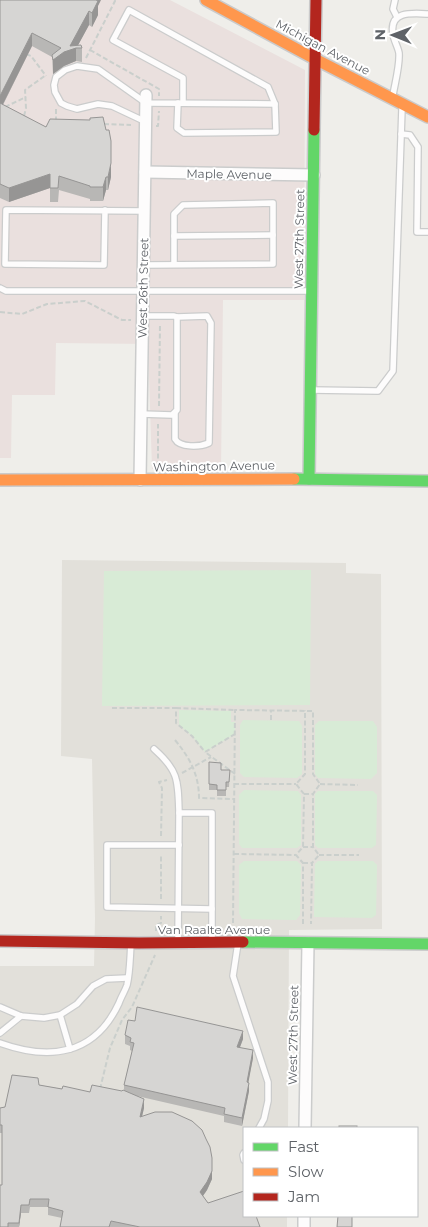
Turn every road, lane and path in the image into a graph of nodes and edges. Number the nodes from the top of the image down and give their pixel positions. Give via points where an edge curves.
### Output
1 (114, 0) edge
2 (206, 0) edge
3 (316, 0) edge
4 (395, 0) edge
5 (428, 14) edge
6 (396, 17) junction
7 (25, 54) edge
8 (315, 59) junction
9 (81, 67) junction
10 (46, 75) junction
11 (54, 84) junction
12 (26, 97) junction
13 (146, 99) junction
14 (397, 101) junction
15 (180, 103) junction
16 (275, 104) junction
17 (0, 110) edge
18 (428, 117) edge
19 (23, 119) edge
20 (146, 122) junction
21 (401, 134) junction
22 (145, 172) junction
23 (314, 175) junction
24 (3, 210) edge
25 (105, 210) junction
26 (144, 210) junction
27 (428, 232) edge
28 (273, 235) junction
29 (174, 236) junction
30 (3, 264) edge
31 (143, 265) junction
32 (174, 265) junction
33 (0, 288) edge
34 (143, 290) junction
35 (312, 291) junction
36 (0, 312) edge
37 (177, 317) junction
38 (142, 318) junction
39 (311, 390) junction
40 (175, 413) junction
41 (141, 414) junction
42 (158, 415) junction
43 (309, 479) junction
44 (0, 480) edge
45 (140, 480) junction
46 (158, 480) junction
47 (428, 481) edge
48 (112, 708) dead end
49 (176, 708) junction
50 (234, 710) junction
51 (271, 710) junction
52 (305, 710) junction
53 (271, 720) dead end
54 (235, 734) junction
55 (175, 740) dead end
56 (154, 749) dead end
57 (204, 752) junction
58 (211, 757) junction
59 (193, 767) junction
60 (235, 774) junction
61 (305, 774) junction
62 (314, 774) junction
63 (176, 776) junction
64 (159, 782) dead end
65 (234, 784) junction
66 (296, 784) junction
67 (320, 784) junction
68 (358, 784) dead end
69 (304, 794) junction
70 (313, 794) junction
71 (234, 799) junction
72 (179, 813) junction
73 (179, 845) junction
74 (303, 847) junction
75 (313, 847) junction
76 (234, 854) junction
77 (296, 855) junction
78 (319, 855) junction
79 (359, 855) dead end
80 (303, 863) junction
81 (312, 863) junction
82 (178, 908) junction
83 (212, 909) junction
84 (233, 923) dead end
85 (303, 924) dead end
86 (311, 924) dead end
87 (0, 941) edge
88 (212, 942) junction
89 (238, 942) junction
90 (131, 943) junction
91 (178, 943) junction
92 (308, 943) junction
93 (428, 944) edge
94 (127, 978) junction
95 (0, 1007) edge
96 (60, 1015) junction
97 (21, 1016) junction
98 (0, 1033) edge
99 (0, 1043) edge
100 (70, 1049) junction
101 (260, 1127) edge
102 (305, 1127) edge

1 - 9 path
2 - 8 street, Michigan Avenue
3 - 8 street, West 27th Street
4 - 6 lane
5 - 6 lane via 410,13
6 - 14 lane via 393,34 399,53
7 - 10 path via 31,56
8 - 14 street, Michigan Avenue
8 - 23 street, West 27th Street
9 - 11 lane via 65,70 56,77
9 - 13 lane via 98,69
10 - 11 path
10 - 12 path via 25,90
11 - 20 lane via 61,103 67,106 77,109 98,104 112,106
12 - 17 path
12 - 19 path
13 - 15 lane
13 - 20 street, West 26th Street
14 - 18 street, Michigan Avenue
14 - 21 lane
15 - 16 lane
15 - 16 lane via 177,128 184,133 276,132
15 - 16 lane via 182,78 113,40 129,10 268,87
20 - 22 street, West 26th Street
21 - 27 lane via 410,135 418,147 417,232
21 - 39 lane via 393,371 378,391
22 - 23 street, Maple Avenue
22 - 26 street, West 26th Street
23 - 35 street, West 27th Street
24 - 25 lane
24 - 30 lane
25 - 26 lane
25 - 30 lane via 104,265
26 - 31 street, West 26th Street
28 - 29 lane
28 - 29 lane via 273,203 183,204 174,214
28 - 32 lane via 273,264
29 - 32 lane
31 - 32 lane
31 - 34 street, West 26th Street
33 - 34 lane via 6,291
34 - 35 lane
34 - 38 street, West 26th Street
35 - 39 street, West 27th Street
36 - 38 path via 22,314 47,304 85,301 122,320
37 - 38 lane
37 - 40 lane
37 - 40 lane via 207,316 212,323 209,443 177,443
38 - 41 street, West 26th Street
38 - 42 path via 160,322
39 - 43 street, West 27th Street
40 - 42 lane
41 - 42 lane
41 - 45 street, West 26th Street
42 - 46 path
43 - 46 street, Washington Avenue
43 - 47 street, Washington Avenue
44 - 45 street, Washington Avenue
45 - 46 street, Washington Avenue
48 - 49 path
49 - 50 path
49 - 57 path via 176,723
50 - 51 path
50 - 54 path
51 - 52 path
51 - 53 path
52 - 61 path
52 - 62 path via 313,711
54 - 57 path
54 - 60 path
55 - 59 path
56 - 63 lane
57 - 58 path
58 - 59 path
58 - 60 path
59 - 63 path
59 - 71 path via 199,783 199,798
60 - 65 path
61 - 62 path
61 - 66 path
62 - 67 path
63 - 64 path
63 - 72 lane
65 - 66 path
65 - 71 path
66 - 69 path
67 - 68 path
67 - 70 path
69 - 70 path
69 - 74 path
70 - 75 path
71 - 76 path
72 - 73 lane
72 - 83 lane via 212,813
73 - 82 lane
73 - 82 lane via 107,845 107,907
74 - 75 path
74 - 77 path
75 - 78 path
76 - 77 path
76 - 84 path
77 - 80 path
78 - 79 path
78 - 81 path
80 - 81 path
80 - 85 path
81 - 86 path
82 - 83 lane
82 - 91 lane
83 - 88 lane
87 - 90 street, Van Raalte Avenue
88 - 89 street, Van Raalte Avenue
88 - 91 street, Van Raalte Avenue
89 - 92 street, Van Raalte Avenue
89 - 101 lane via 233,976 268,1082 268,1101
90 - 91 street, Van Raalte Avenue
90 - 94 lane
92 - 93 street, Van Raalte Avenue
92 - 102 street, West 27th Street
94 - 96 lane via 106,979 93,986 78,1004
94 - 100 lane via 127,985 111,1019 96,1035 79,1047
95 - 97 lane
96 - 97 lane via 44,1018
96 - 100 lane
97 - 98 lane
99 - 100 lane via 28,1051 52,1053

